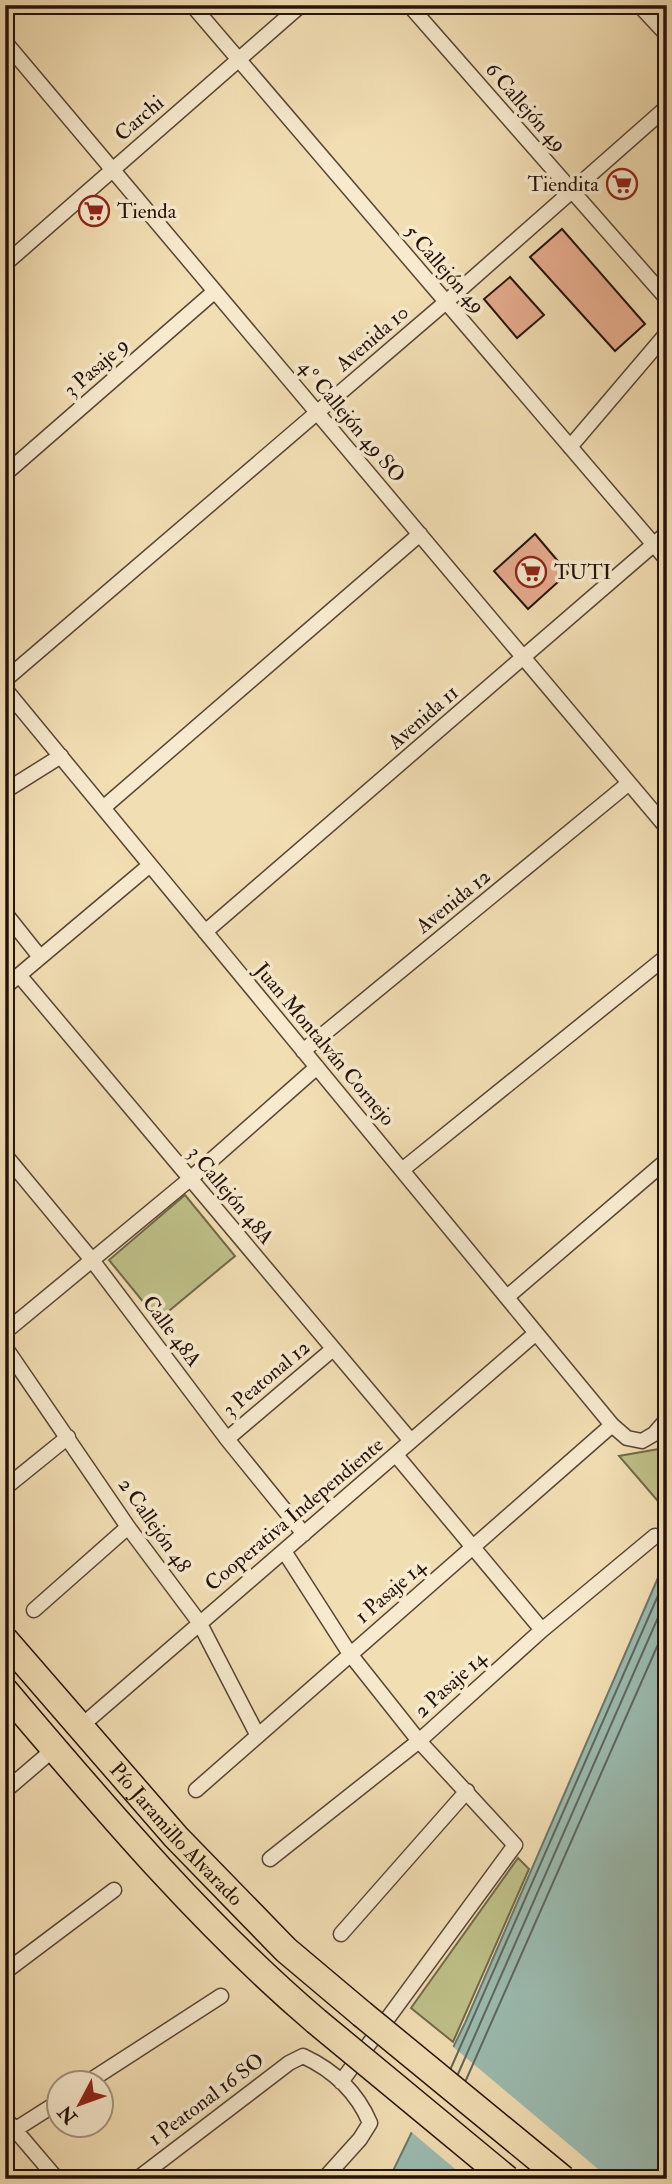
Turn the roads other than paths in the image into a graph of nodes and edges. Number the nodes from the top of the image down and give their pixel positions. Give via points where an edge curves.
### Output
1 (192, 5) edge
2 (301, 5) edge
3 (409, 5) edge
4 (639, 5) edge
5 (667, 36) edge
6 (5, 42) edge
7 (238, 59) junction
8 (667, 107) edge
9 (112, 168) junction
10 (572, 191) junction
11 (5, 264) edge
12 (215, 291) junction
13 (667, 299) edge
14 (446, 302) junction
15 (667, 334) edge
16 (317, 412) junction
17 (570, 447) junction
18 (5, 474) edge
19 (667, 533) edge
20 (420, 534) junction
21 (654, 545) junction
22 (667, 560) edge
23 (523, 658) junction
24 (5, 680) edge
25 (5, 689) edge
26 (61, 756) junction
27 (629, 783) junction
28 (5, 791) edge
29 (103, 808) junction
30 (667, 828) edge
31 (150, 865) junction
32 (5, 913) edge
33 (205, 932) junction
34 (667, 956) edge
35 (40, 957) junction
36 (19, 975) junction
37 (5, 986) edge
38 (303, 1051) junction
39 (317, 1067) junction
40 (5, 1155) edge
41 (667, 1160) edge
42 (402, 1170) junction
43 (190, 1179) junction
44 (92, 1260) junction
45 (507, 1297) junction
46 (5, 1332) edge
47 (537, 1333) junction
48 (5, 1347) edge
49 (333, 1349) junction
50 (667, 1419) edge
51 (612, 1425) junction
52 (68, 1437) junction
53 (227, 1439) junction
54 (411, 1441) junction
55 (396, 1455) junction
56 (5, 1488) edge
57 (128, 1527) junction
58 (304, 1534) junction
59 (655, 1536) dead end
60 (473, 1546) junction
61 (284, 1551) junction
62 (33, 1610) dead end
63 (199, 1622) junction
64 (542, 1630) junction
65 (5, 1640) edge
66 (351, 1654) junction
67 (5, 1691) edge
68 (80, 1727) junction
69 (258, 1735) junction
70 (419, 1741) junction
71 (54, 1749) junction
72 (196, 1790) dead end
73 (5, 1791) edge
74 (467, 1791) junction
75 (270, 1859) dead end
76 (114, 1890) dead end
77 (341, 1934) dead end
78 (5, 1972) edge
79 (221, 1996) dead end
80 (110, 2068) edge
81 (341, 2081) junction
82 (46, 2110) edge
83 (5, 2118) edge
84 (10, 2133) edge
85 (57, 2179) edge
86 (137, 2179) edge
87 (324, 2179) edge
88 (507, 2179) edge
89 (564, 2179) edge

1 - 7 street, 5 Callejón 49
2 - 7 street, Carchi
3 - 10 street, 6 Callejón 49
4 - 5 street
6 - 9 street, 4º Callejón 49 SO
7 - 9 street, Carchi
7 - 14 street, 5 Callejón 49
8 - 10 street, Avenida 10
9 - 11 street, Carchi
9 - 12 street, 4º Callejón 49 SO
10 - 13 street, 6 Callejón 49
10 - 14 street, Avenida 10
12 - 16 street, 4º Callejón 49 SO
12 - 18 street, 3 Pasaje 9
14 - 16 street, Avenida 10
14 - 17 street, 5 Callejón 49
15 - 17 street
16 - 20 street, 4º Callejón 49 SO
16 - 24 street, Avenida 10
17 - 21 street, 5 Callejón 49
19 - 21 street, Avenida 11
20 - 23 street, 4º Callejón 49 SO
20 - 29 street
21 - 22 street, 5 Callejón 49
21 - 23 street, Avenida 11
23 - 27 street, 4º Callejón 49 SO
23 - 33 street, Avenida 11
25 - 26 street, Juan Montalván Cornejo
26 - 28 street
26 - 29 street, Juan Montalván Cornejo
27 - 30 street, 4º Callejón 49 SO
27 - 38 street, Avenida 12
29 - 31 street, Juan Montalván Cornejo
31 - 33 street, Juan Montalván Cornejo
31 - 35 street
32 - 35 street
33 - 38 street, Juan Montalván Cornejo
34 - 42 street
35 - 36 street
36 - 37 street
36 - 43 street, 3 Callejón 48A
38 - 39 street, Juan Montalván Cornejo
39 - 42 street, Juan Montalván Cornejo
39 - 43 street
40 - 44 street, Calle 48A
41 - 45 street
42 - 45 street, Juan Montalván Cornejo
43 - 44 street
43 - 49 street, 3 Callejón 48A
44 - 46 street
44 - 53 street, Calle 48A
45 - 47 street, Juan Montalván Cornejo
47 - 51 street, Juan Montalván Cornejo
47 - 54 street, Cooperativa Independiente
48 - 52 street, 2 Callejón 48
49 - 53 street, 3 Peatonal 12
49 - 54 street, 3 Callejón 48A
50 - 51 street via 642,1441 627,1438
51 - 60 street, 1 Pasaje 14
52 - 56 street
52 - 57 street, 2 Callejón 48
53 - 58 street, Calle 48A
54 - 55 street, Cooperativa Independiente
55 - 58 street, Cooperativa Independiente
55 - 60 street
57 - 62 street
57 - 63 street, 2 Callejón 48
58 - 61 street, Cooperativa Independiente
59 - 64 street, 2 Pasaje 14
60 - 64 street
60 - 66 street, 1 Pasaje 14
61 - 63 street, Cooperativa Independiente
61 - 66 street
63 - 68 street, Cooperativa Independiente
63 - 69 street, 2 Callejón 48
64 - 70 street, 2 Pasaje 14
65 - 68 highway, Pío Jaramillo Alvarado
66 - 69 street, 1 Pasaje 14
66 - 70 street
67 - 71 highway, Pío Jaramillo Alvarado
68 - 89 highway, Pío Jaramillo Alvarado, bridge via 176,1838 286,1950
69 - 72 street, 1 Pasaje 14
70 - 74 street
70 - 75 street, 2 Pasaje 14
71 - 73 street
71 - 88 highway, Pío Jaramillo Alvarado, bridge via 257,1971
74 - 77 street
74 - 81 street via 515,1845
76 - 78 street
79 - 80 street
81 - 86 street, 1 Peatonal 16 SO via 303,2056
81 - 87 street via 362,2103 370,2123
82 - 84 street
83 - 84 street
84 - 85 street

